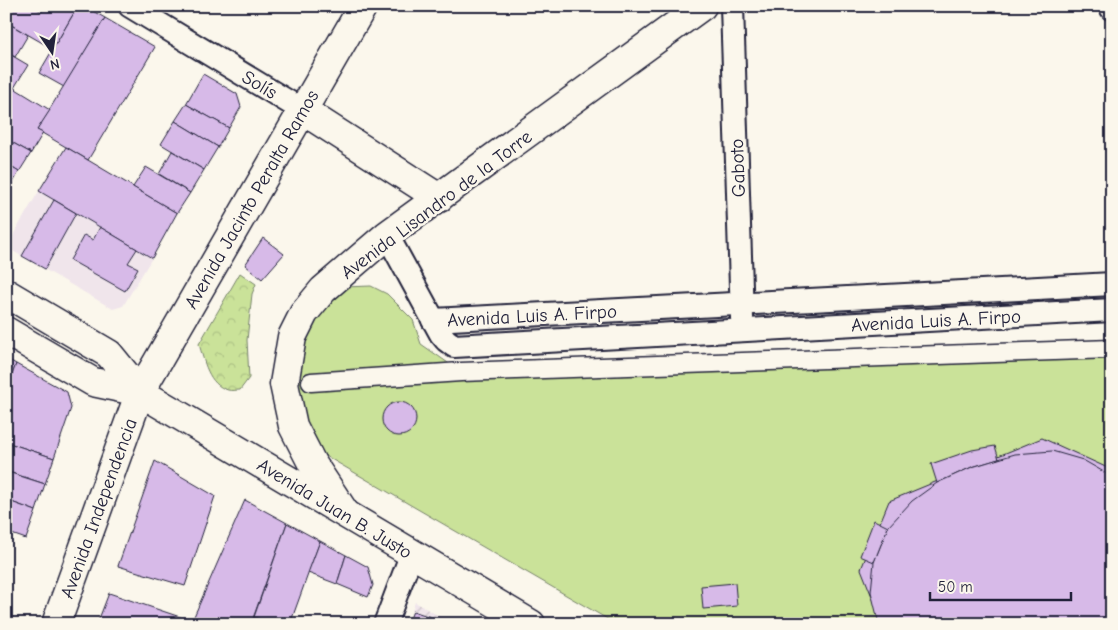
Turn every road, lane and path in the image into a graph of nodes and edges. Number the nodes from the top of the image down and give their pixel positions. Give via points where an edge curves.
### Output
1 (130, 6) edge
2 (363, 6) edge
3 (732, 6) edge
4 (699, 7) edge
5 (302, 110) junction
6 (439, 198) junction
7 (387, 235) junction
8 (1112, 284) edge
9 (6, 293) edge
10 (742, 304) junction
11 (1112, 310) edge
12 (433, 320) junction
13 (743, 330) junction
14 (6, 331) edge
15 (1112, 349) edge
16 (311, 382) dead end
17 (140, 392) junction
18 (345, 513) junction
19 (412, 553) junction
20 (56, 624) edge
21 (386, 624) edge
22 (531, 624) edge

1 - 5 street, Solís
2 - 5 main road, Avenida Jacinto Peralta Ramos
3 - 10 street, Gaboto
4 - 6 main road, Avenida Lisandro de la Torre
5 - 6 main road, Solís
5 - 17 main road, Avenida Jacinto Peralta Ramos
6 - 7 main road, Avenida Lisandro de la Torre
7 - 12 street
7 - 18 main road, Avenida Lisandro de la Torre via 323,290 304,313 292,337 284,384 293,426 312,463
8 - 10 street, Avenida Luis A. Firpo
9 - 17 main road, Avenida Juan B. Justo via 110,354
10 - 12 street, Avenida Luis A. Firpo
10 - 13 street, Gaboto
11 - 13 street, Avenida Luis A. Firpo
12 - 13 street, Avenida Luis A. Firpo via 441,334 454,346
14 - 17 main road, Avenida Juan B. Justo via 92,382
15 - 16 street via 461,372
17 - 18 main road, Avenida Juan B. Justo
17 - 20 main road, Avenida Independencia
18 - 19 main road, Avenida Juan B. Justo
19 - 21 street
19 - 22 main road, Avenida Juan B. Justo

